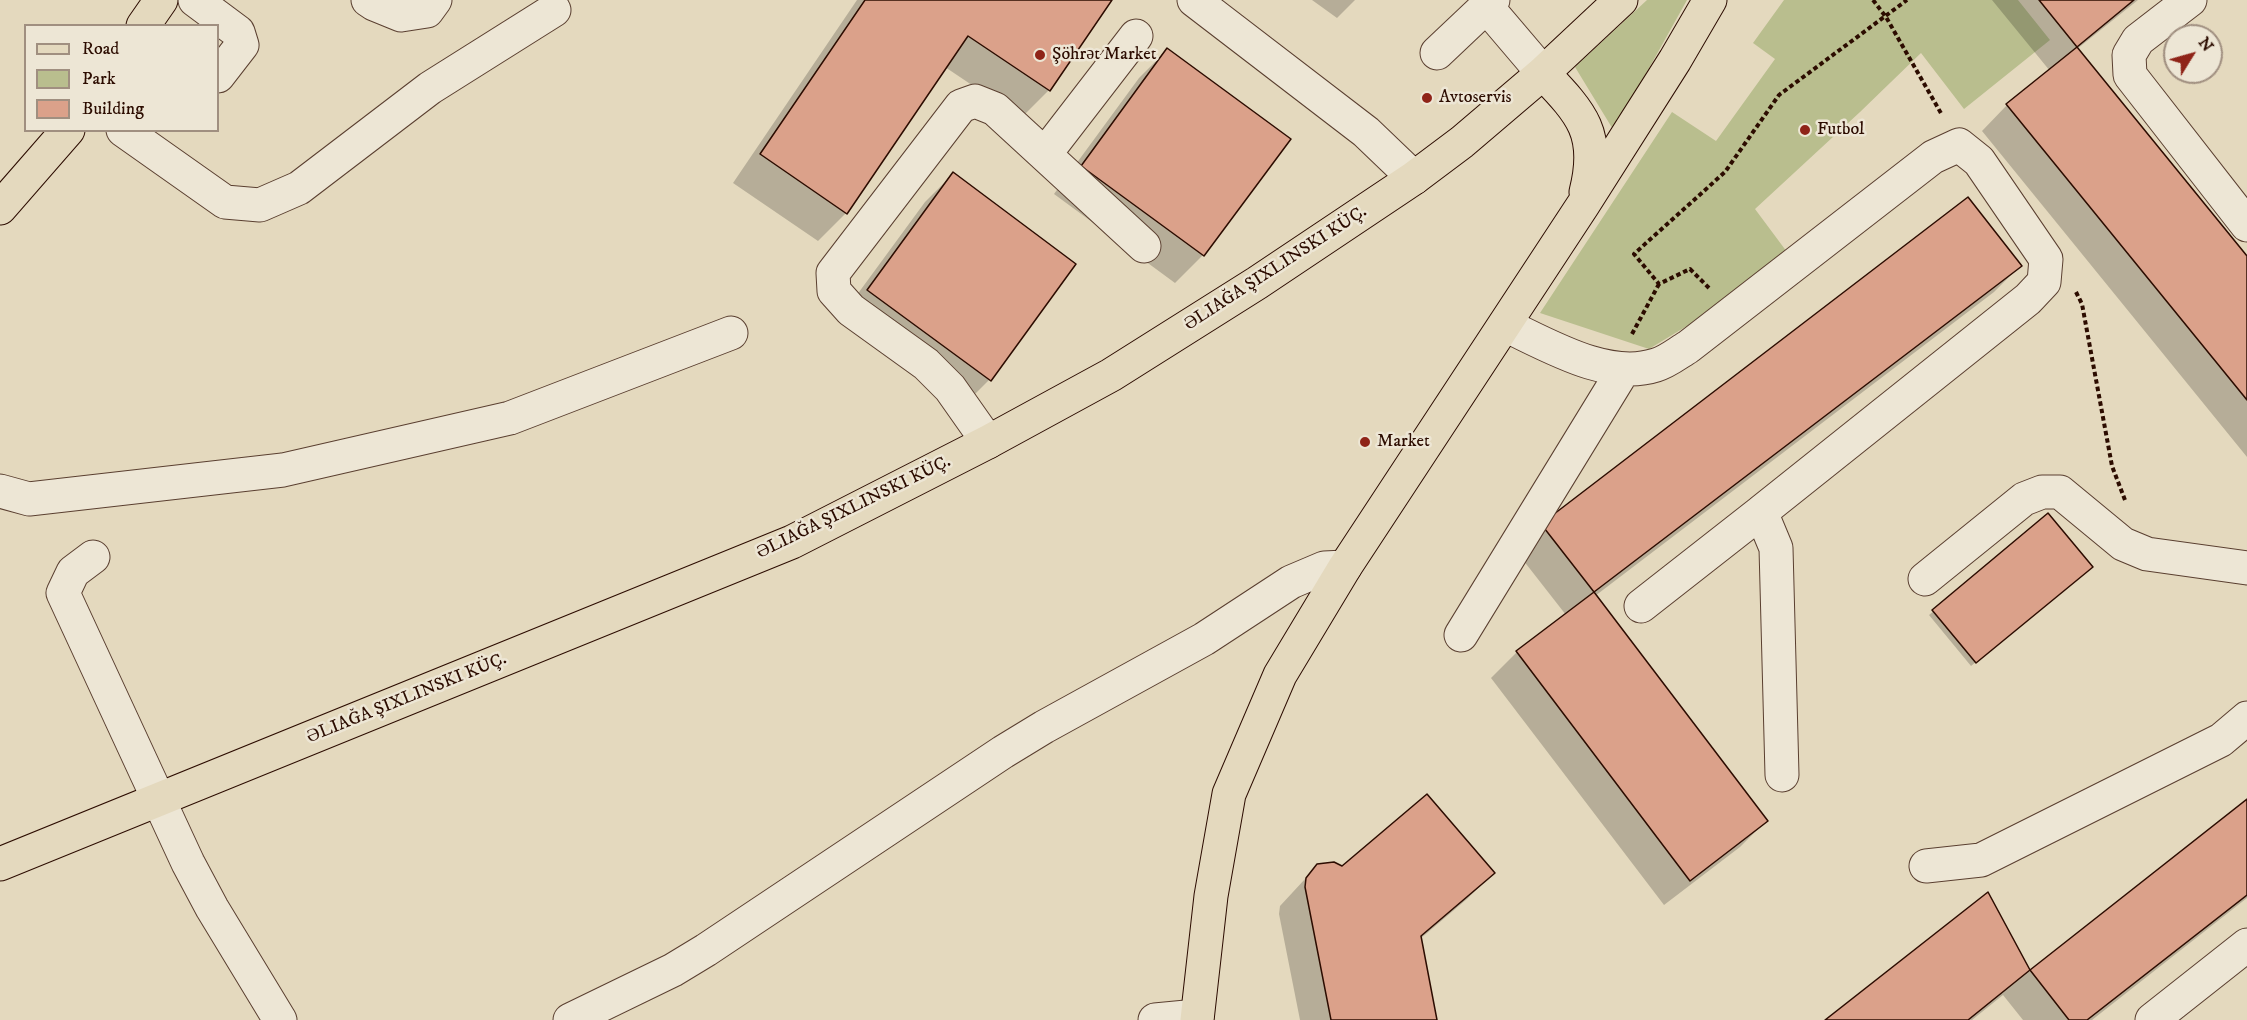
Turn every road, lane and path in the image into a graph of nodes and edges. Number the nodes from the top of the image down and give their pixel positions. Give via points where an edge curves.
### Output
1 (160, 0) edge
2 (195, 0) edge
3 (368, 0) edge
4 (435, 0) edge
5 (1194, 0) edge
6 (1621, 0) edge
7 (1710, 0) edge
8 (1872, 0) edge
9 (1906, 0) edge
10 (2190, 0) edge
11 (1490, 3) edge
12 (554, 10) dead end
13 (1886, 17) junction
14 (144, 24) edge
15 (1136, 36) dead end
16 (1437, 53) dead end
17 (1543, 73) junction
18 (219, 75) edge
19 (66, 132) edge
20 (126, 132) edge
21 (1959, 145) junction
22 (1045, 154) junction
23 (1413, 178) junction
24 (1583, 205) junction
25 (0, 208) edge
26 (2247, 225) edge
27 (1144, 246) dead end
28 (2046, 259) junction
29 (1659, 284) junction
30 (1715, 293) dead end
31 (1505, 325) junction
32 (731, 333) dead end
33 (1626, 356) junction
34 (988, 442) junction
35 (0, 491) edge
36 (1761, 512) junction
37 (2147, 554) junction
38 (93, 557) dead end
39 (1345, 567) junction
40 (2247, 568) edge
41 (1925, 579) dead end
42 (1641, 606) dead end
43 (1461, 635) dead end
44 (2247, 718) edge
45 (1782, 775) dead end
46 (160, 800) junction
47 (0, 864) edge
48 (1926, 866) dead end
49 (2247, 945) edge
50 (1197, 1018) edge
51 (279, 1020) edge
52 (570, 1020) edge
53 (1155, 1020) edge
54 (2152, 1020) edge

1 - 14 main road
2 - 18 street via 238,32 242,45
3 - 4 street via 401,15 427,10
5 - 23 street via 1366,132
6 - 17 main road
7 - 24 main road
8 - 13 path
9 - 13 path
10 - 26 street via 2138,40 2129,55 2130,75
11 - 16 street
11 - 17 street
12 - 20 street via 430,87 299,188 260,206 225,202
13 - 21 path
13 - 29 path via 1779,95 1725,172 1634,254
15 - 22 street
17 - 23 main road
17 - 24 main road via 1575,109 1588,133 1593,159
19 - 25 main road
21 - 28 street via 1979,161
21 - 33 street via 1934,157 1688,347 1656,365
22 - 27 street
22 - 34 street via 995,109 975,101 961,106 833,273 834,291 851,310 926,364 950,388
23 - 34 main road via 1257,284 1111,375
24 - 31 main road
28 - 36 street via 2044,282 2028,299
28 - 37 path via 2069,281 2082,304 2112,466
29 - 30 path via 1690,269
29 - 33 path
31 - 33 street via 1584,361
31 - 39 main road
32 - 35 street via 510,418 283,470 29,499
33 - 43 street
34 - 46 main road via 792,542
36 - 42 street
36 - 45 street via 1776,548
37 - 40 street
37 - 41 street via 2123,544 2060,492 2042,492 2024,499
38 - 46 street via 73,572 63,593
39 - 50 main road via 1280,675 1229,794 1210,896
39 - 52 street via 1324,568 1291,582 1204,639 1003,752 706,950
44 - 48 street via 2221,740 1981,860
46 - 47 main road
46 - 51 street via 212,908
49 - 54 street
50 - 53 street

